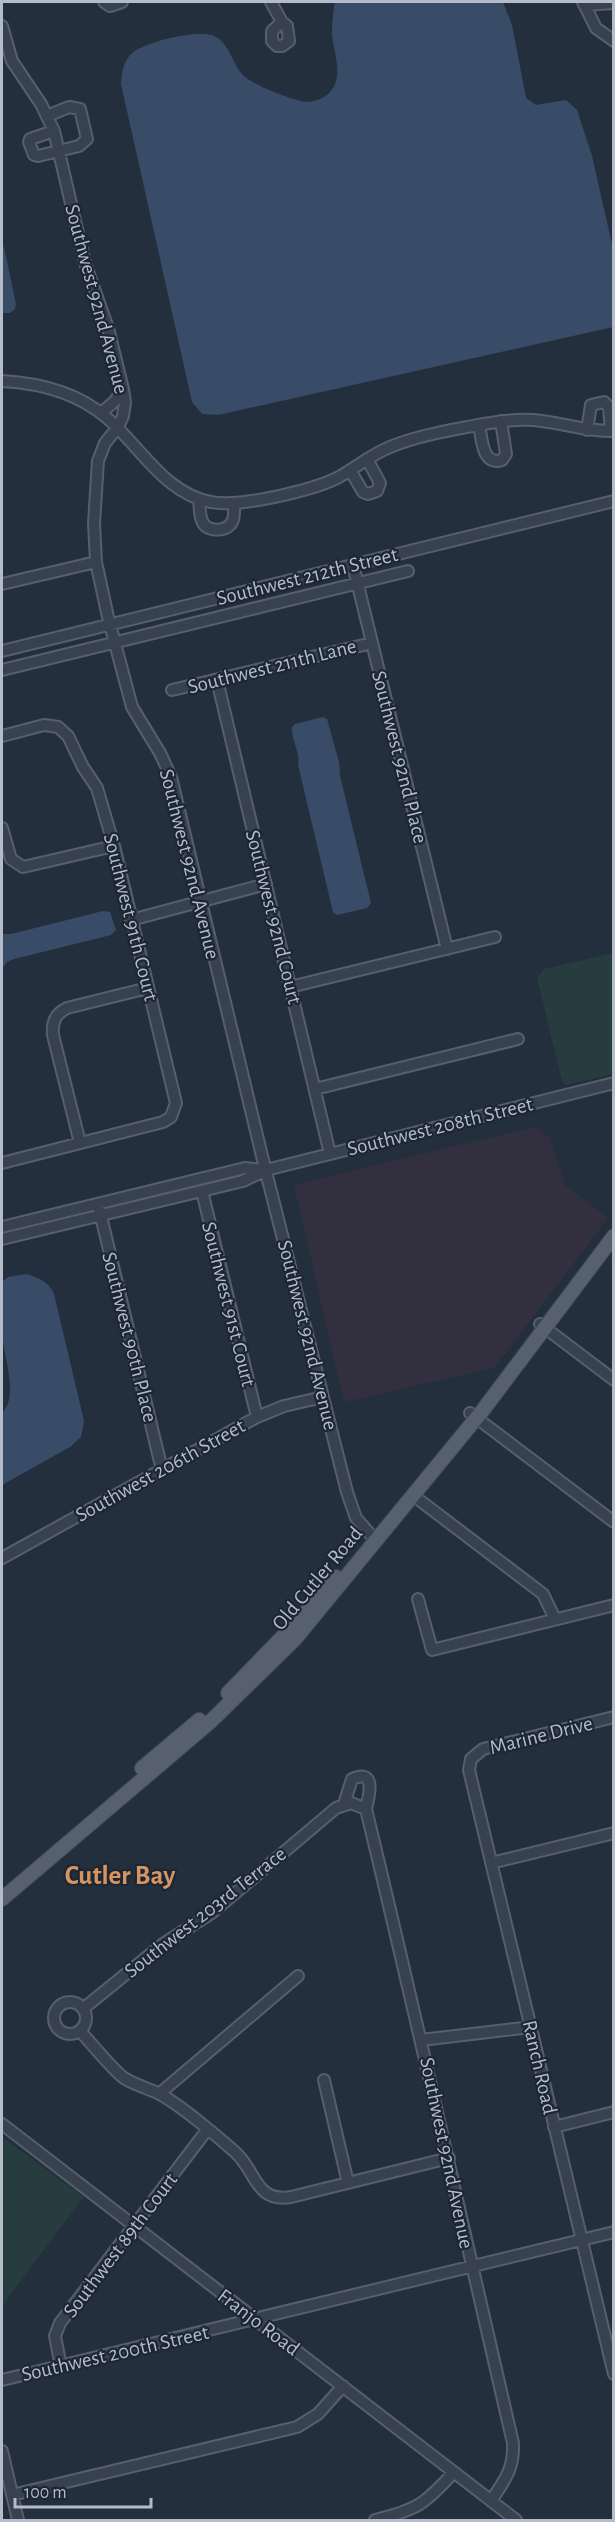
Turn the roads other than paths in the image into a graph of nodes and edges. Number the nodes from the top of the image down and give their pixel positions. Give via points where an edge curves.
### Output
1 (104, 2) edge
2 (122, 2) edge
3 (271, 2) edge
4 (583, 3) edge
5 (596, 3) edge
6 (614, 3) edge
7 (282, 22) dead end
8 (2, 26) edge
9 (614, 41) edge
10 (14, 64) junction
11 (2, 68) edge
12 (47, 116) junction
13 (54, 131) junction
14 (60, 151) junction
15 (2, 381) edge
16 (123, 389) junction
17 (101, 413) junction
18 (501, 421) junction
19 (479, 425) junction
20 (118, 427) junction
21 (587, 430) junction
22 (612, 431) edge
23 (367, 459) junction
24 (350, 470) junction
25 (199, 499) junction
26 (614, 501) edge
27 (234, 503) junction
28 (96, 562) junction
29 (353, 565) junction
30 (408, 571) dead end
31 (358, 583) junction
32 (2, 584) edge
33 (110, 625) junction
34 (114, 642) junction
35 (372, 643) junction
36 (2, 651) edge
37 (2, 670) edge
38 (216, 680) junction
39 (172, 690) dead end
40 (2, 736) edge
41 (2, 828) edge
42 (114, 846) junction
43 (266, 884) junction
44 (201, 901) junction
45 (131, 920) junction
46 (495, 937) dead end
47 (447, 949) junction
48 (290, 987) junction
49 (148, 988) junction
50 (518, 1039) dead end
51 (614, 1083) edge
52 (315, 1089) junction
53 (80, 1143) junction
54 (330, 1154) junction
55 (2, 1162) edge
56 (266, 1170) junction
57 (202, 1191) junction
58 (99, 1209) junction
59 (2, 1227) edge
60 (611, 1236) edge
61 (2, 1239) edge
62 (542, 1326) junction
63 (614, 1380) edge
64 (323, 1396) junction
65 (473, 1416) junction
66 (256, 1417) junction
67 (162, 1470) junction
68 (414, 1496) junction
69 (614, 1522) edge
70 (374, 1539) junction
71 (2, 1557) edge
72 (418, 1599) dead end
73 (614, 1605) edge
74 (555, 1619) junction
75 (249, 1679) junction
76 (614, 1717) edge
77 (178, 1737) junction
78 (172, 1755) junction
79 (471, 1759) joint
80 (344, 1804) junction
81 (362, 1806) junction
82 (93, 1815) junction
83 (614, 1833) edge
84 (45, 1856) junction
85 (491, 1863) junction
86 (2, 1887) edge
87 (2, 1899) edge
88 (298, 1977) dead end
89 (84, 2008) junction
90 (531, 2027) junction
91 (80, 2031) junction
92 (421, 2040) junction
93 (324, 2080) dead end
94 (159, 2094) junction
95 (614, 2112) edge
96 (2, 2124) edge
97 (554, 2127) junction
98 (207, 2130) junction
99 (449, 2158) junction
100 (348, 2183) junction
101 (135, 2226) junction
102 (614, 2232) edge
103 (582, 2240) junction
104 (472, 2268) junction
105 (256, 2320) junction
106 (61, 2367) junction
107 (614, 2374) edge
108 (2, 2380) edge
109 (343, 2386) junction
110 (2, 2451) edge
111 (454, 2472) junction
112 (12, 2495) junction
113 (491, 2501) junction
114 (18, 2520) edge
115 (375, 2520) edge
116 (516, 2520) edge

1 - 2 street via 110,6
3 - 7 street
4 - 5 street
4 - 9 street via 596,28
5 - 6 street
8 - 10 street, Southwest 92nd Avenue
10 - 11 street
10 - 12 street, Southwest 92nd Avenue
12 - 13 street, Southwest 92nd Avenue
12 - 14 street via 75,106 82,113 86,142
13 - 14 street, Southwest 92nd Avenue
13 - 14 street via 30,139 30,151 38,156
14 - 16 street, Southwest 92nd Avenue via 85,263 108,328
15 - 17 street via 56,390
16 - 17 street
16 - 20 street, Southwest 92nd Avenue via 124,409
17 - 20 street
18 - 19 street
18 - 19 street via 506,454 497,462 486,456
18 - 21 street via 542,421
19 - 23 street via 406,442
20 - 25 street via 171,483
20 - 28 street, Southwest 92nd Avenue via 105,443 98,461
21 - 22 street
21 - 22 street via 591,405 603,402 609,407
23 - 24 street
23 - 24 street via 380,483 377,490 363,492
24 - 27 street via 318,485
25 - 27 street
25 - 27 street via 204,524 215,529 232,524
26 - 29 street, Southwest 212th Street
28 - 32 street
28 - 33 street, Southwest 92nd Avenue
29 - 31 street, Southwest 92nd Place
29 - 33 street, Southwest 212th Street
30 - 31 street, Southwest 212th Street
31 - 34 street, Southwest 212th Street
31 - 35 street, Southwest 92nd Place
33 - 34 street, Southwest 92nd Avenue
33 - 36 street, Southwest 212th Street
34 - 37 street, Southwest 212th Street
34 - 44 street, Southwest 92nd Avenue via 135,713 170,773
35 - 38 street, Southwest 211th Lane
35 - 47 street, Southwest 92nd Place
38 - 39 street, Southwest 211th Lane
38 - 43 street, Southwest 92nd Court
40 - 42 street, Southwest 91th Court via 44,725 62,730 97,788
41 - 42 street via 9,855 23,867
42 - 45 street, Southwest 91th Court
43 - 44 street
43 - 48 street, Southwest 92nd Court
44 - 45 street
44 - 56 street, Southwest 92nd Avenue
45 - 49 street, Southwest 91th Court
46 - 47 street
47 - 48 street
48 - 52 street, Southwest 92nd Court
49 - 53 street via 71,1006 54,1021 53,1035
49 - 53 street, Southwest 91th Court via 176,1096 174,1112 163,1122
50 - 52 street
51 - 54 street, Southwest 208th Street
52 - 54 street, Southwest 92nd Court
53 - 55 street
54 - 56 street, Southwest 208th Street
56 - 57 street, Southwest 208th Street
56 - 58 street, Southwest 208th Street via 244,1168
56 - 64 street, Southwest 92nd Avenue
57 - 58 street, Southwest 208th Street
57 - 66 street, Southwest 91st Court
58 - 59 street, Southwest 208th Street
58 - 61 street, Southwest 208th Street
58 - 67 street, Southwest 90th Place
60 - 62 main road, Old Cutler Road
62 - 63 street
62 - 65 main road, Old Cutler Road
64 - 66 street, Southwest 206th Street
64 - 70 street, Southwest 92nd Avenue via 351,1505 356,1518
65 - 68 main road, Old Cutler Road
65 - 69 street
65 - 70 main road, Old Cutler Road
66 - 67 street, Southwest 206th Street
67 - 71 street, Southwest 206th Street
68 - 70 main road, Old Cutler Road
68 - 74 street via 543,1594
70 - 75 main road, Old Cutler Road via 314,1618
72 - 74 street via 432,1650
73 - 74 street
75 - 77 main road, Old Cutler Road
75 - 78 main road, Old Cutler Road
76 - 79 street, Marine Drive via 489,1747
77 - 78 main road
77 - 82 main road, Old Cutler Road
78 - 82 main road, Old Cutler Road
79 - 85 street, Ranch Road via 470,1775
80 - 81 street
80 - 81 street, Southwest 92nd Avenue via 352,1779 358,1776 365,1777 371,1788
80 - 89 street, Southwest 203rd Terrace via 213,1912 163,1944
81 - 92 street, Southwest 92nd Avenue
82 - 84 main road, Old Cutler Road
83 - 85 street
84 - 86 main road, Old Cutler Road
84 - 87 main road, Old Cutler Road
85 - 90 street, Ranch Road
88 - 94 street
89 - 91 street via 86,2023
89 - 91 street via 69,2001 59,2006 54,2015 56,2026 64,2033
90 - 92 street
90 - 97 street, Ranch Road
91 - 94 street via 123,2077
92 - 99 street, Southwest 92nd Avenue
93 - 100 street
94 - 98 street
95 - 97 street
96 - 101 street, Franjo Road
97 - 103 street, Ranch Road
98 - 100 street via 240,2156 264,2192 278,2198
98 - 101 street, Southwest 89th Court
99 - 100 street
99 - 104 street, Southwest 92nd Avenue
101 - 105 street, Franjo Road
101 - 106 street, Southwest 89th Court via 60,2323 55,2336
102 - 103 street, Southwest 200th Street
103 - 104 street, Southwest 200th Street
103 - 107 street, Ranch Road
104 - 105 street, Southwest 200th Street
104 - 113 street, Southwest 92nd Avenue via 513,2443 511,2471
105 - 106 street, Southwest 200th Street
105 - 109 street, Franjo Road
106 - 108 street, Southwest 200th Street
109 - 111 street, Franjo Road
109 - 112 street via 318,2414 297,2427
110 - 112 street
111 - 113 street, Franjo Road
111 - 115 street via 415,2509
112 - 114 street
113 - 116 street, Franjo Road

